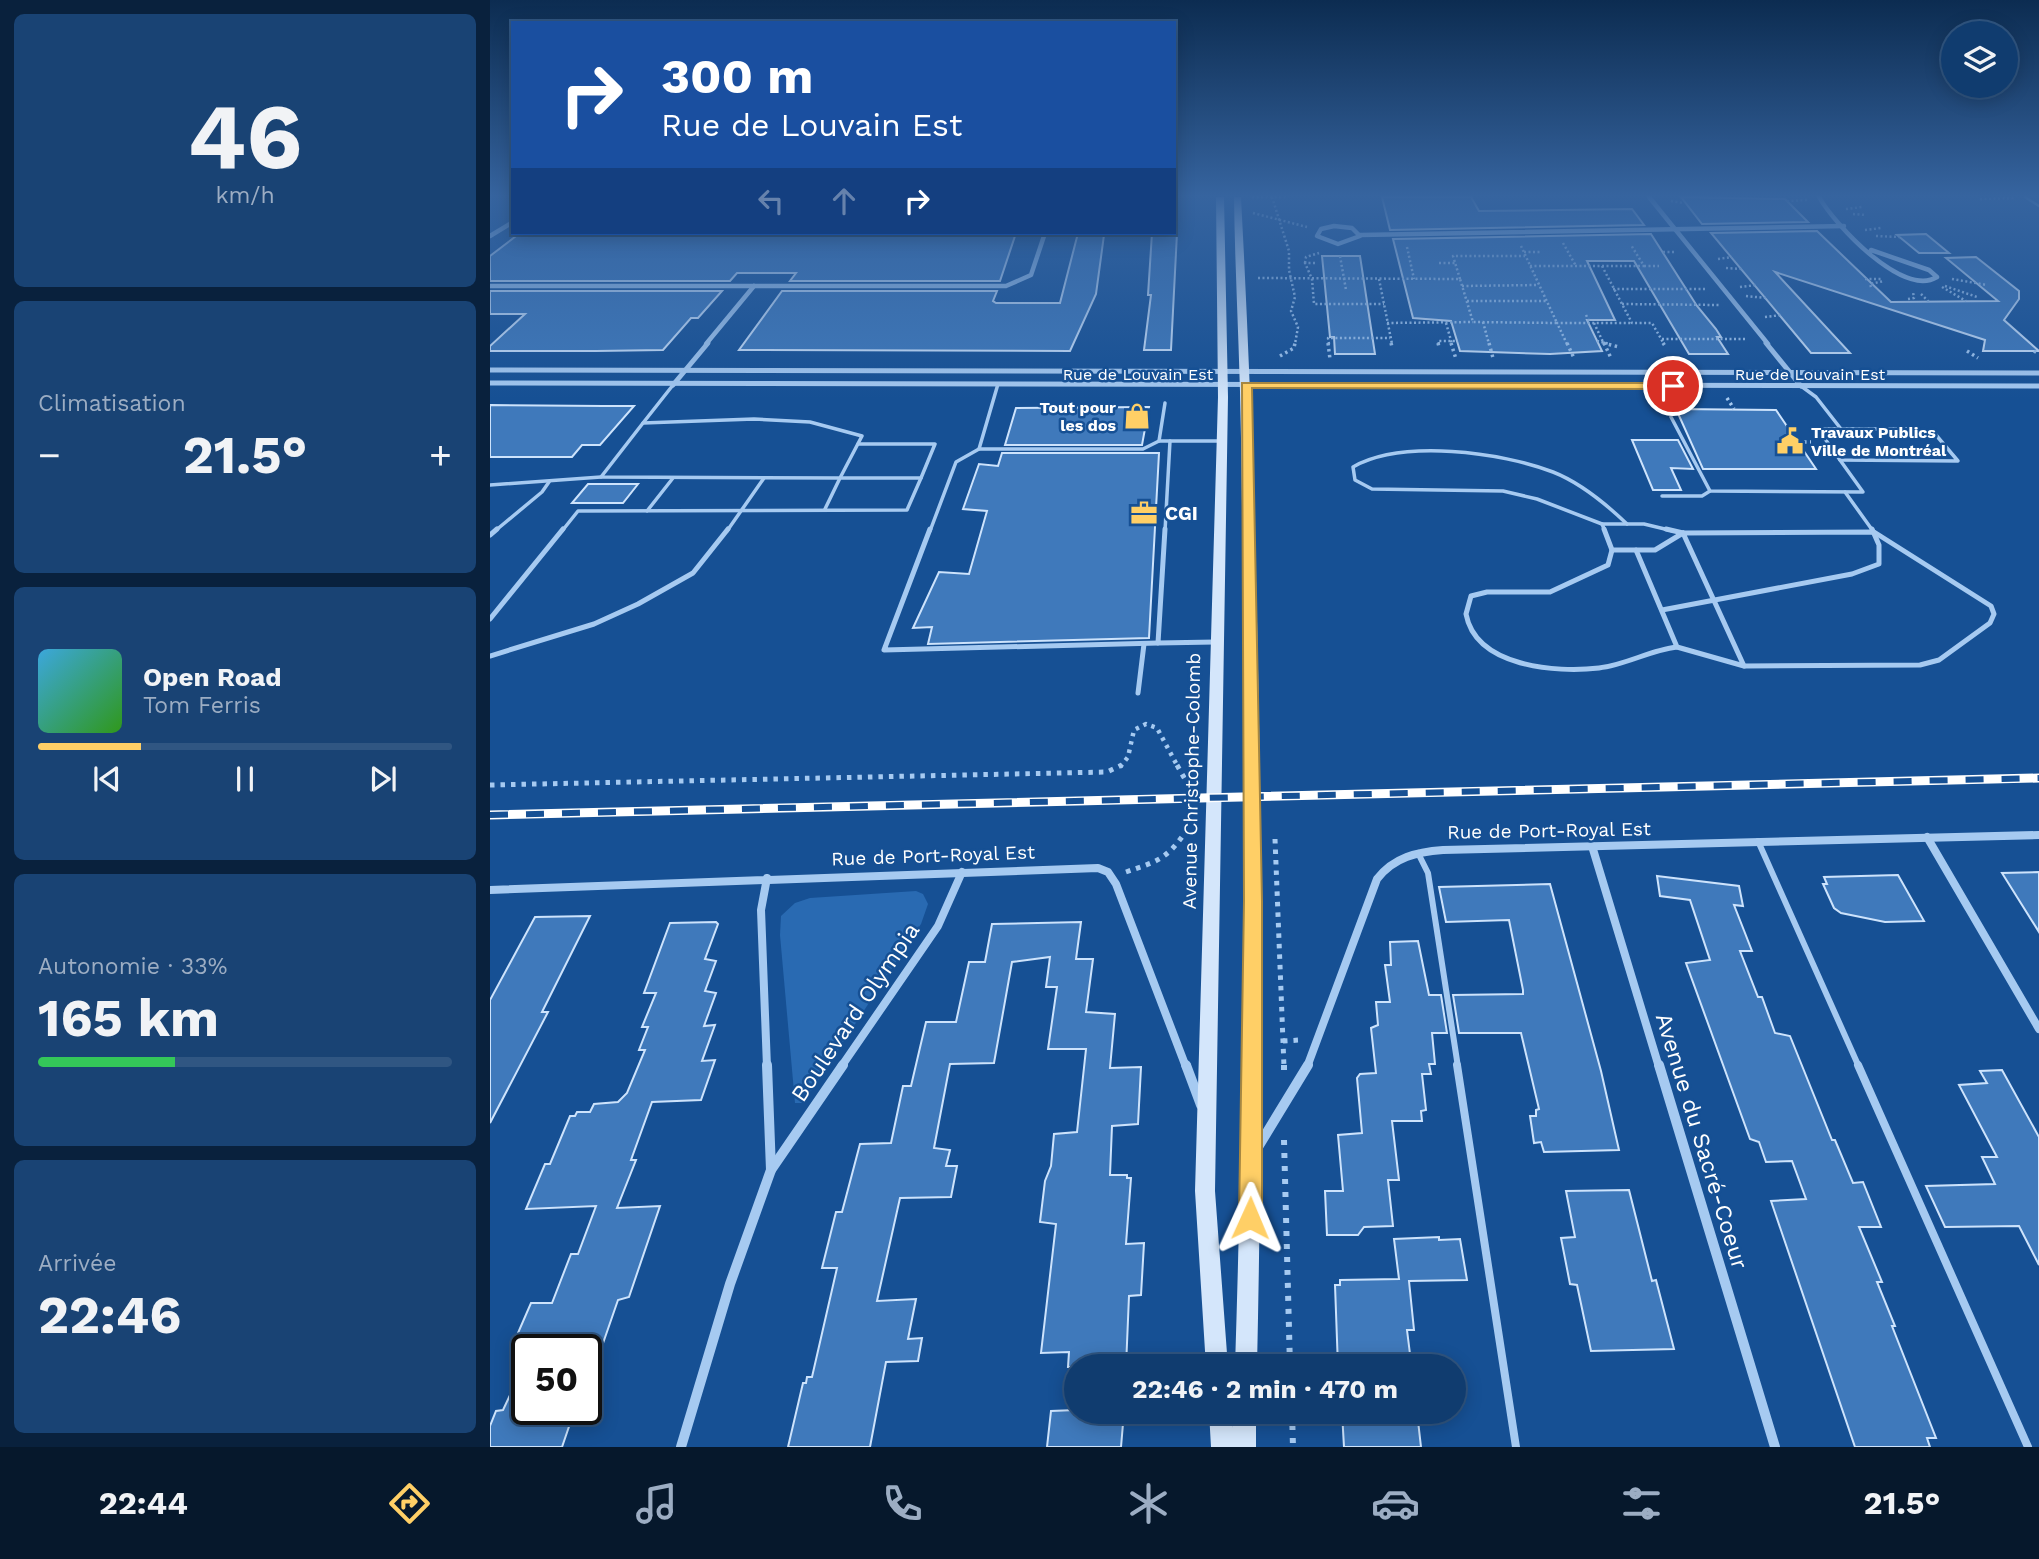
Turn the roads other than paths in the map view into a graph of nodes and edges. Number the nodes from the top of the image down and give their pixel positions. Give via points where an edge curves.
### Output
1 (1035, 265) edge
2 (1221, 265) edge
3 (1241, 265) edge
4 (1703, 265) edge
5 (1888, 265) edge
6 (1913, 265) edge
7 (490, 286) edge
8 (754, 286) junction
9 (490, 370) edge
10 (684, 370) junction
11 (1222, 370) junction
12 (1246, 370) junction
13 (1789, 372) junction
14 (2039, 373) edge
15 (490, 383) edge
16 (998, 383) junction
17 (673, 385) junction
18 (1222, 385) junction
19 (1246, 385) junction
20 (1801, 386) junction
21 (2039, 386) edge
22 (1165, 403) dead end
23 (1671, 417) dead end
24 (642, 423) junction
25 (1841, 429) junction
26 (1159, 441) junction
27 (1170, 441) junction
28 (1222, 441) junction
29 (858, 444) junction
30 (979, 449) junction
31 (1840, 460) junction
32 (601, 477) junction
33 (673, 478) junction
34 (764, 478) junction
35 (841, 478) junction
36 (921, 478) junction
37 (549, 482) junction
38 (490, 485) edge
39 (1710, 491) junction
40 (1845, 492) junction
41 (1662, 496) dead end
42 (743, 508) junction
43 (825, 509) junction
44 (648, 511) junction
45 (1602, 524) junction
46 (1627, 524) junction
47 (1874, 532) junction
48 (1683, 533) junction
49 (490, 535) edge
50 (1612, 550) junction
51 (1636, 550) junction
52 (1714, 600) junction
53 (1662, 610) junction
54 (490, 619) edge
55 (1219, 642) junction
56 (1158, 643) junction
57 (1144, 644) junction
58 (1677, 647) junction
59 (490, 656) edge
60 (1744, 666) junction
61 (1138, 693) dead end
62 (2039, 835) edge
63 (1927, 837) junction
64 (1759, 841) junction
65 (1592, 846) junction
66 (1418, 853) junction
67 (962, 872) junction
68 (767, 878) junction
69 (490, 890) edge
70 (2039, 1029) edge
71 (1207, 1120) junction
72 (1251, 1158) junction
73 (771, 1170) junction
74 (1216, 1354) edge
75 (1246, 1354) edge
76 (1221, 1424) edge
77 (1245, 1424) edge
78 (681, 1447) edge
79 (1223, 1447) edge
80 (1244, 1447) edge
81 (1516, 1447) edge
82 (1775, 1447) edge
83 (2028, 1447) edge

1 - 8 street via 1032,276 1011,286
2 - 11 main road, Avenue Christophe-Colomb
3 - 12 main road
4 - 13 street
5 - 6 street via 1904,278 1937,279 1929,270
7 - 8 street
8 - 10 street
9 - 10 street, Rue de Louvain Est
10 - 11 street, Rue de Louvain Est
10 - 17 street
11 - 12 street, Rue de Louvain Est
11 - 18 main road, Avenue Christophe-Colomb
12 - 13 street, Rue de Louvain Est
12 - 19 main road
13 - 14 street, Rue de Louvain Est
13 - 20 street
15 - 17 street, Rue de Louvain Est
16 - 17 street, Rue de Louvain Est
16 - 18 street, Rue de Louvain Est
16 - 30 lane
17 - 24 lane
18 - 19 street, Rue de Louvain Est
18 - 28 main road, Avenue Christophe-Colomb
19 - 20 street, Rue de Louvain Est
19 - 72 main road via 1253,901
20 - 21 street, Rue de Louvain Est
20 - 25 lane
22 - 26 lane
23 - 39 lane
24 - 29 lane via 820,423 862,436
24 - 32 lane
25 - 31 lane via 1818,429
25 - 31 lane via 1908,429 1936,435 1958,461
26 - 27 lane
26 - 30 lane via 1143,449
27 - 28 lane
27 - 56 lane
28 - 55 main road, Avenue Christophe-Colomb
29 - 35 lane
29 - 36 lane via 935,444
30 - 57 lane via 956,462 884,650
31 - 40 lane via 1863,492
32 - 33 lane
32 - 37 lane
33 - 34 lane
33 - 44 lane
34 - 35 lane
34 - 42 lane
35 - 36 lane
35 - 43 lane
36 - 43 lane via 907,510
37 - 38 lane
37 - 49 lane
39 - 40 lane
39 - 41 lane via 1702,496
40 - 47 lane
42 - 43 lane
42 - 44 lane
42 - 59 lane via 701,566 681,580 594,624
44 - 54 lane via 578,510
45 - 46 lane
45 - 46 lane via 1503,491 1373,489 1355,480 1353,467 1391,453 1508,458 1570,480 1594,494
45 - 50 lane
46 - 48 lane
47 - 48 lane
47 - 52 lane via 1882,556 1879,564 1869,569
47 - 60 lane via 1991,606 1990,623 1939,660 1920,665
48 - 51 lane via 1655,550
48 - 52 lane
50 - 51 lane
50 - 58 lane via 1608,565 1550,592 1471,596 1465,613 1474,637 1500,655 1538,666 1576,669
51 - 53 lane
52 - 53 lane
52 - 60 lane
53 - 58 lane
55 - 56 lane
55 - 71 main road, Avenue Christophe-Colomb
56 - 57 lane
57 - 61 lane
58 - 60 lane
62 - 63 street, Rue de Port-Royal Est
63 - 64 street, Rue de Port-Royal Est
63 - 70 street
64 - 65 street, Rue de Port-Royal Est
64 - 83 lane
65 - 66 street, Rue de Port-Royal Est
65 - 82 street, Avenue du Sacré-Coeur
66 - 72 street, Rue de Port-Royal Est via 1391,863 1377,879 1310,1062
66 - 81 lane via 1428,873
67 - 68 street, Rue de Port-Royal Est
67 - 71 street, Rue de Port-Royal Est via 1079,867 1108,872
67 - 73 street, Boulevard Olympia via 938,926
68 - 69 street, Rue de Port-Royal Est
68 - 73 street, Boulevard Olympia via 761,910
71 - 74 main road, Avenue Christophe-Colomb via 1205,1191
72 - 75 main road
73 - 78 street, Boulevard Olympia via 730,1284
76 - 79 main road
77 - 80 main road

